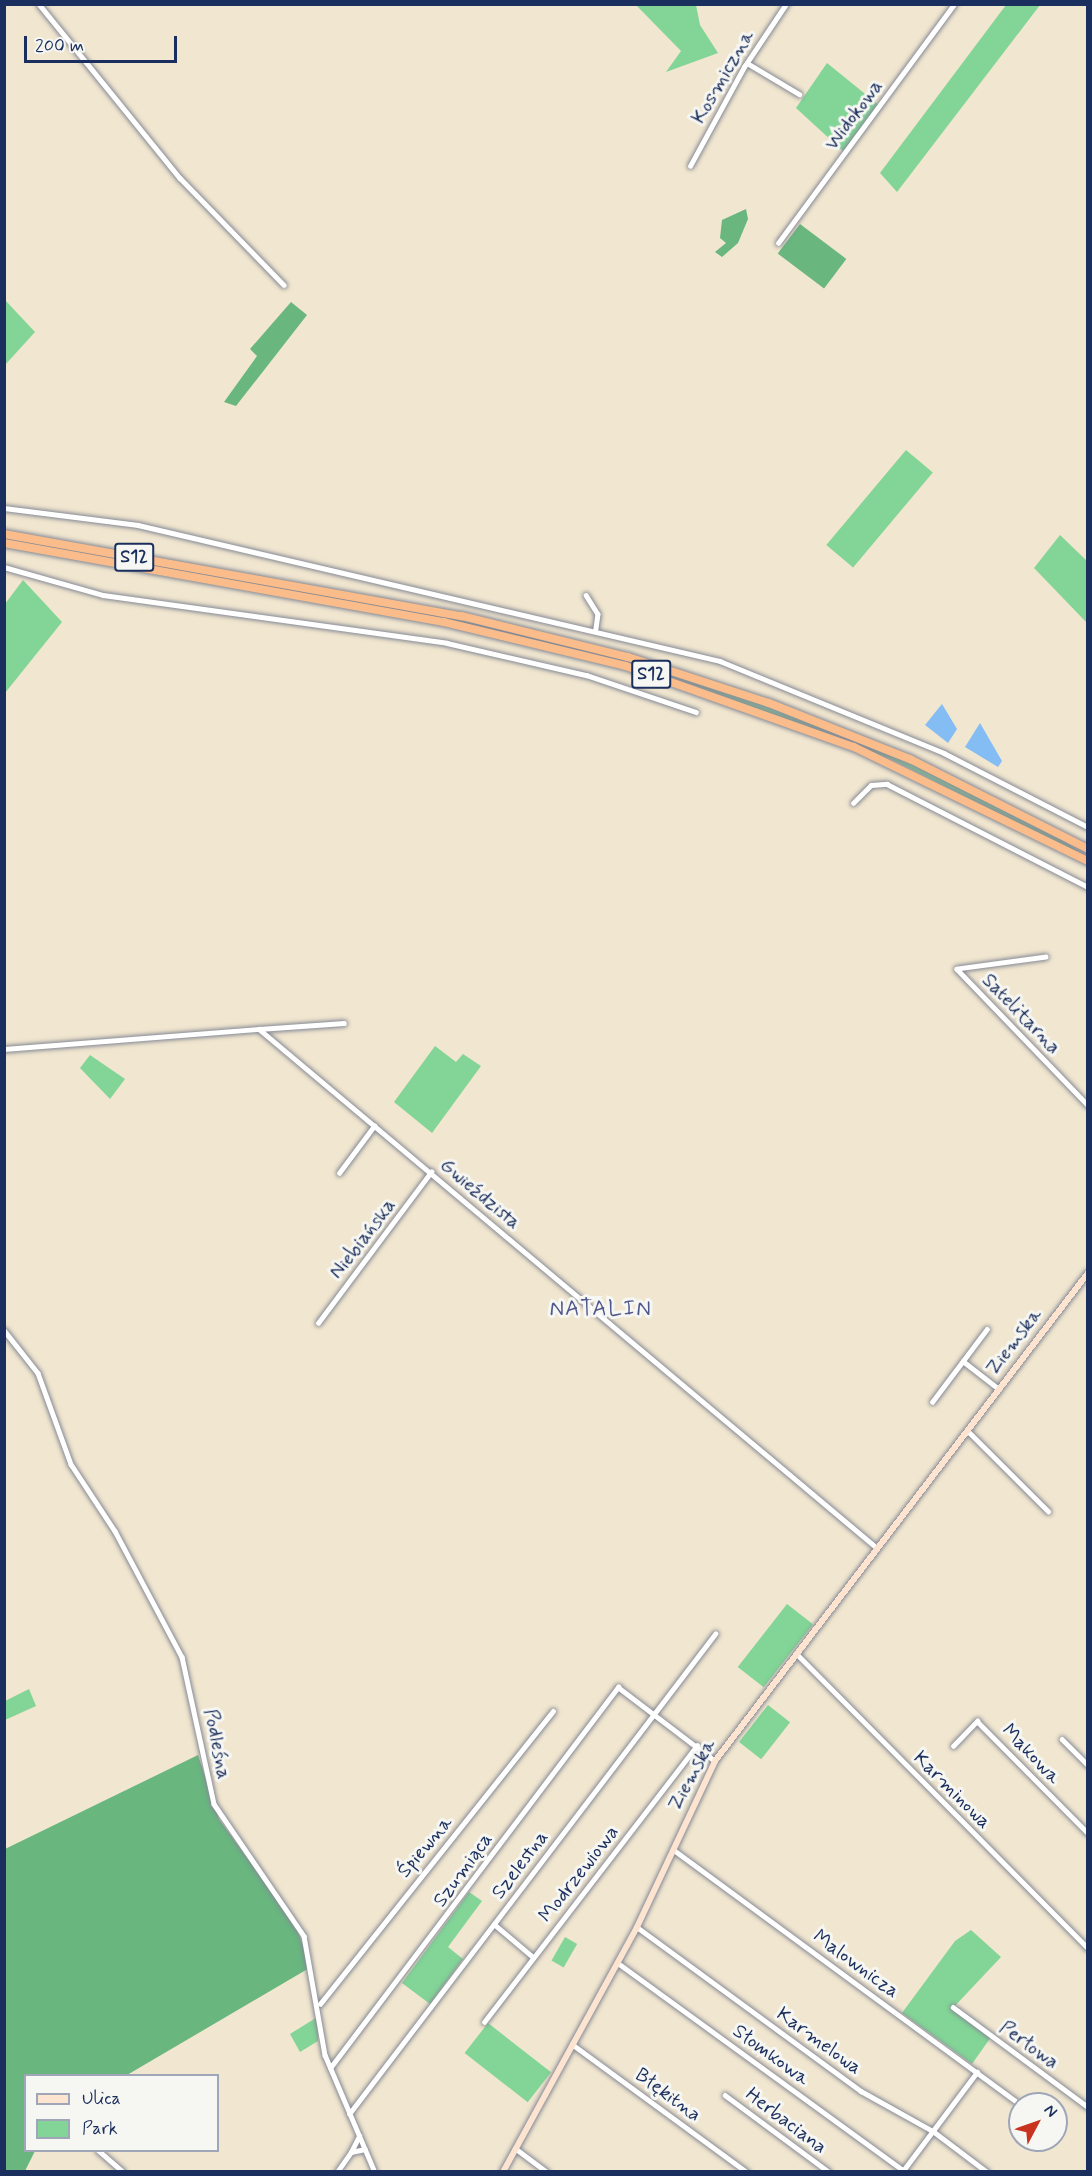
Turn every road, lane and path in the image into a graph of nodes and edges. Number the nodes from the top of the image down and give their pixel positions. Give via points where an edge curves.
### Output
1 (39, 4) edge
2 (786, 4) edge
3 (954, 4) edge
4 (747, 63) junction
5 (799, 94) dead end
6 (690, 166) dead end
7 (777, 243) dead end
8 (284, 285) dead end
9 (4, 508) edge
10 (4, 534) edge
11 (4, 543) edge
12 (77, 551) junction
13 (4, 567) edge
14 (187, 571) junction
15 (586, 595) dead end
16 (596, 629) junction
17 (696, 712) dead end
18 (853, 803) dead end
19 (1088, 826) edge
20 (1088, 849) edge
21 (1088, 861) edge
22 (1088, 887) edge
23 (1046, 957) dead end
24 (344, 1023) dead end
25 (258, 1029) junction
26 (4, 1049) edge
27 (1088, 1105) edge
28 (374, 1126) junction
29 (431, 1172) junction
30 (339, 1173) dead end
31 (1088, 1273) edge
32 (318, 1323) dead end
33 (987, 1329) dead end
34 (4, 1330) edge
35 (963, 1361) junction
36 (999, 1389) junction
37 (932, 1402) dead end
38 (967, 1431) junction
39 (1048, 1510) dead end
40 (877, 1548) junction
41 (715, 1634) dead end
42 (796, 1653) junction
43 (553, 1710) dead end
44 (654, 1714) junction
45 (1062, 1739) dead end
46 (697, 1744) junction
47 (953, 1746) dead end
48 (715, 1761) junction
49 (1088, 1765) edge
50 (1088, 1833) edge
51 (674, 1850) junction
52 (494, 1924) junction
53 (638, 1927) junction
54 (1088, 1948) edge
55 (533, 1957) junction
56 (618, 1963) junction
57 (320, 2004) junction
58 (953, 2007) dead end
59 (484, 2022) dead end
60 (572, 2044) junction
61 (330, 2068) junction
62 (976, 2072) junction
63 (725, 2095) dead end
64 (1008, 2095) edge
65 (1088, 2107) edge
66 (350, 2114) junction
67 (933, 2131) junction
68 (359, 2136) junction
69 (514, 2148) junction
70 (365, 2149) junction
71 (99, 2152) edge
72 (351, 2152) junction
73 (904, 2171) edge
74 (123, 2172) edge
75 (337, 2172) edge
76 (375, 2172) edge
77 (504, 2172) edge
78 (547, 2172) edge
79 (747, 2172) edge
80 (829, 2172) edge
81 (987, 2172) edge

1 - 8 street via 208,208
2 - 4 street, Kosmiczna
3 - 7 street, Widokowa
4 - 5 street
4 - 6 street, Kosmiczna
9 - 16 street via 138,525
10 - 12 highway, S12
11 - 12 highway, S12
12 - 14 highway, S12
13 - 17 street via 103,595 447,643 586,675
14 - 20 highway, S12 via 493,622 672,670 910,759
14 - 21 highway, S12 via 495,633 680,683 886,760
15 - 16 street via 598,615
16 - 19 street via 742,669 944,753
18 - 22 street via 871,785 887,784
23 - 27 street, Satelitarna via 957,969
24 - 25 street
25 - 26 street
25 - 28 street, Gwieździsta
28 - 29 street, Gwieździsta
28 - 30 street
29 - 32 street, Niebiańska
29 - 40 street, Gwieździsta
31 - 36 street, Ziemska
33 - 35 street
34 - 57 street, Podleśna via 38,1373 71,1464 115,1531 182,1657 214,1804 304,1936
35 - 36 street
35 - 37 street
36 - 38 street, Ziemska
38 - 39 street
38 - 40 street, Ziemska
40 - 42 street, Ziemska
41 - 44 street, Szelestna
42 - 48 street, Ziemska
42 - 54 street, Karminowa
43 - 57 street, Śpiewna
44 - 46 street
44 - 52 street, Szelestna
44 - 61 street, Szumiąca via 618,1687
45 - 49 street
46 - 48 street
46 - 55 street, Modrzewiowa
47 - 50 street, Makowa via 977,1721
48 - 51 street, Ziemska
51 - 53 street, Ziemska
51 - 62 street, Malownicza
52 - 55 street
52 - 66 street, Szelestna
53 - 56 street, Ziemska
53 - 67 street, Karmelowa via 889,2110
55 - 59 street, Modrzewiowa
56 - 60 street, Ziemska
56 - 73 street, Słomkowa
57 - 61 street, Podleśna
58 - 65 street, Perłowa
60 - 69 street, Ziemska
60 - 79 street, Błękitna
61 - 66 street, Podleśna
62 - 64 street, Malownicza
62 - 67 street
63 - 80 street, Herbaciana
66 - 68 street, Podleśna
67 - 73 street
67 - 81 street, Karmelowa
68 - 70 street, Podleśna
68 - 72 street
69 - 77 street, Ziemska
69 - 78 street
70 - 72 street
70 - 76 street, Podleśna
71 - 74 street
72 - 75 street

